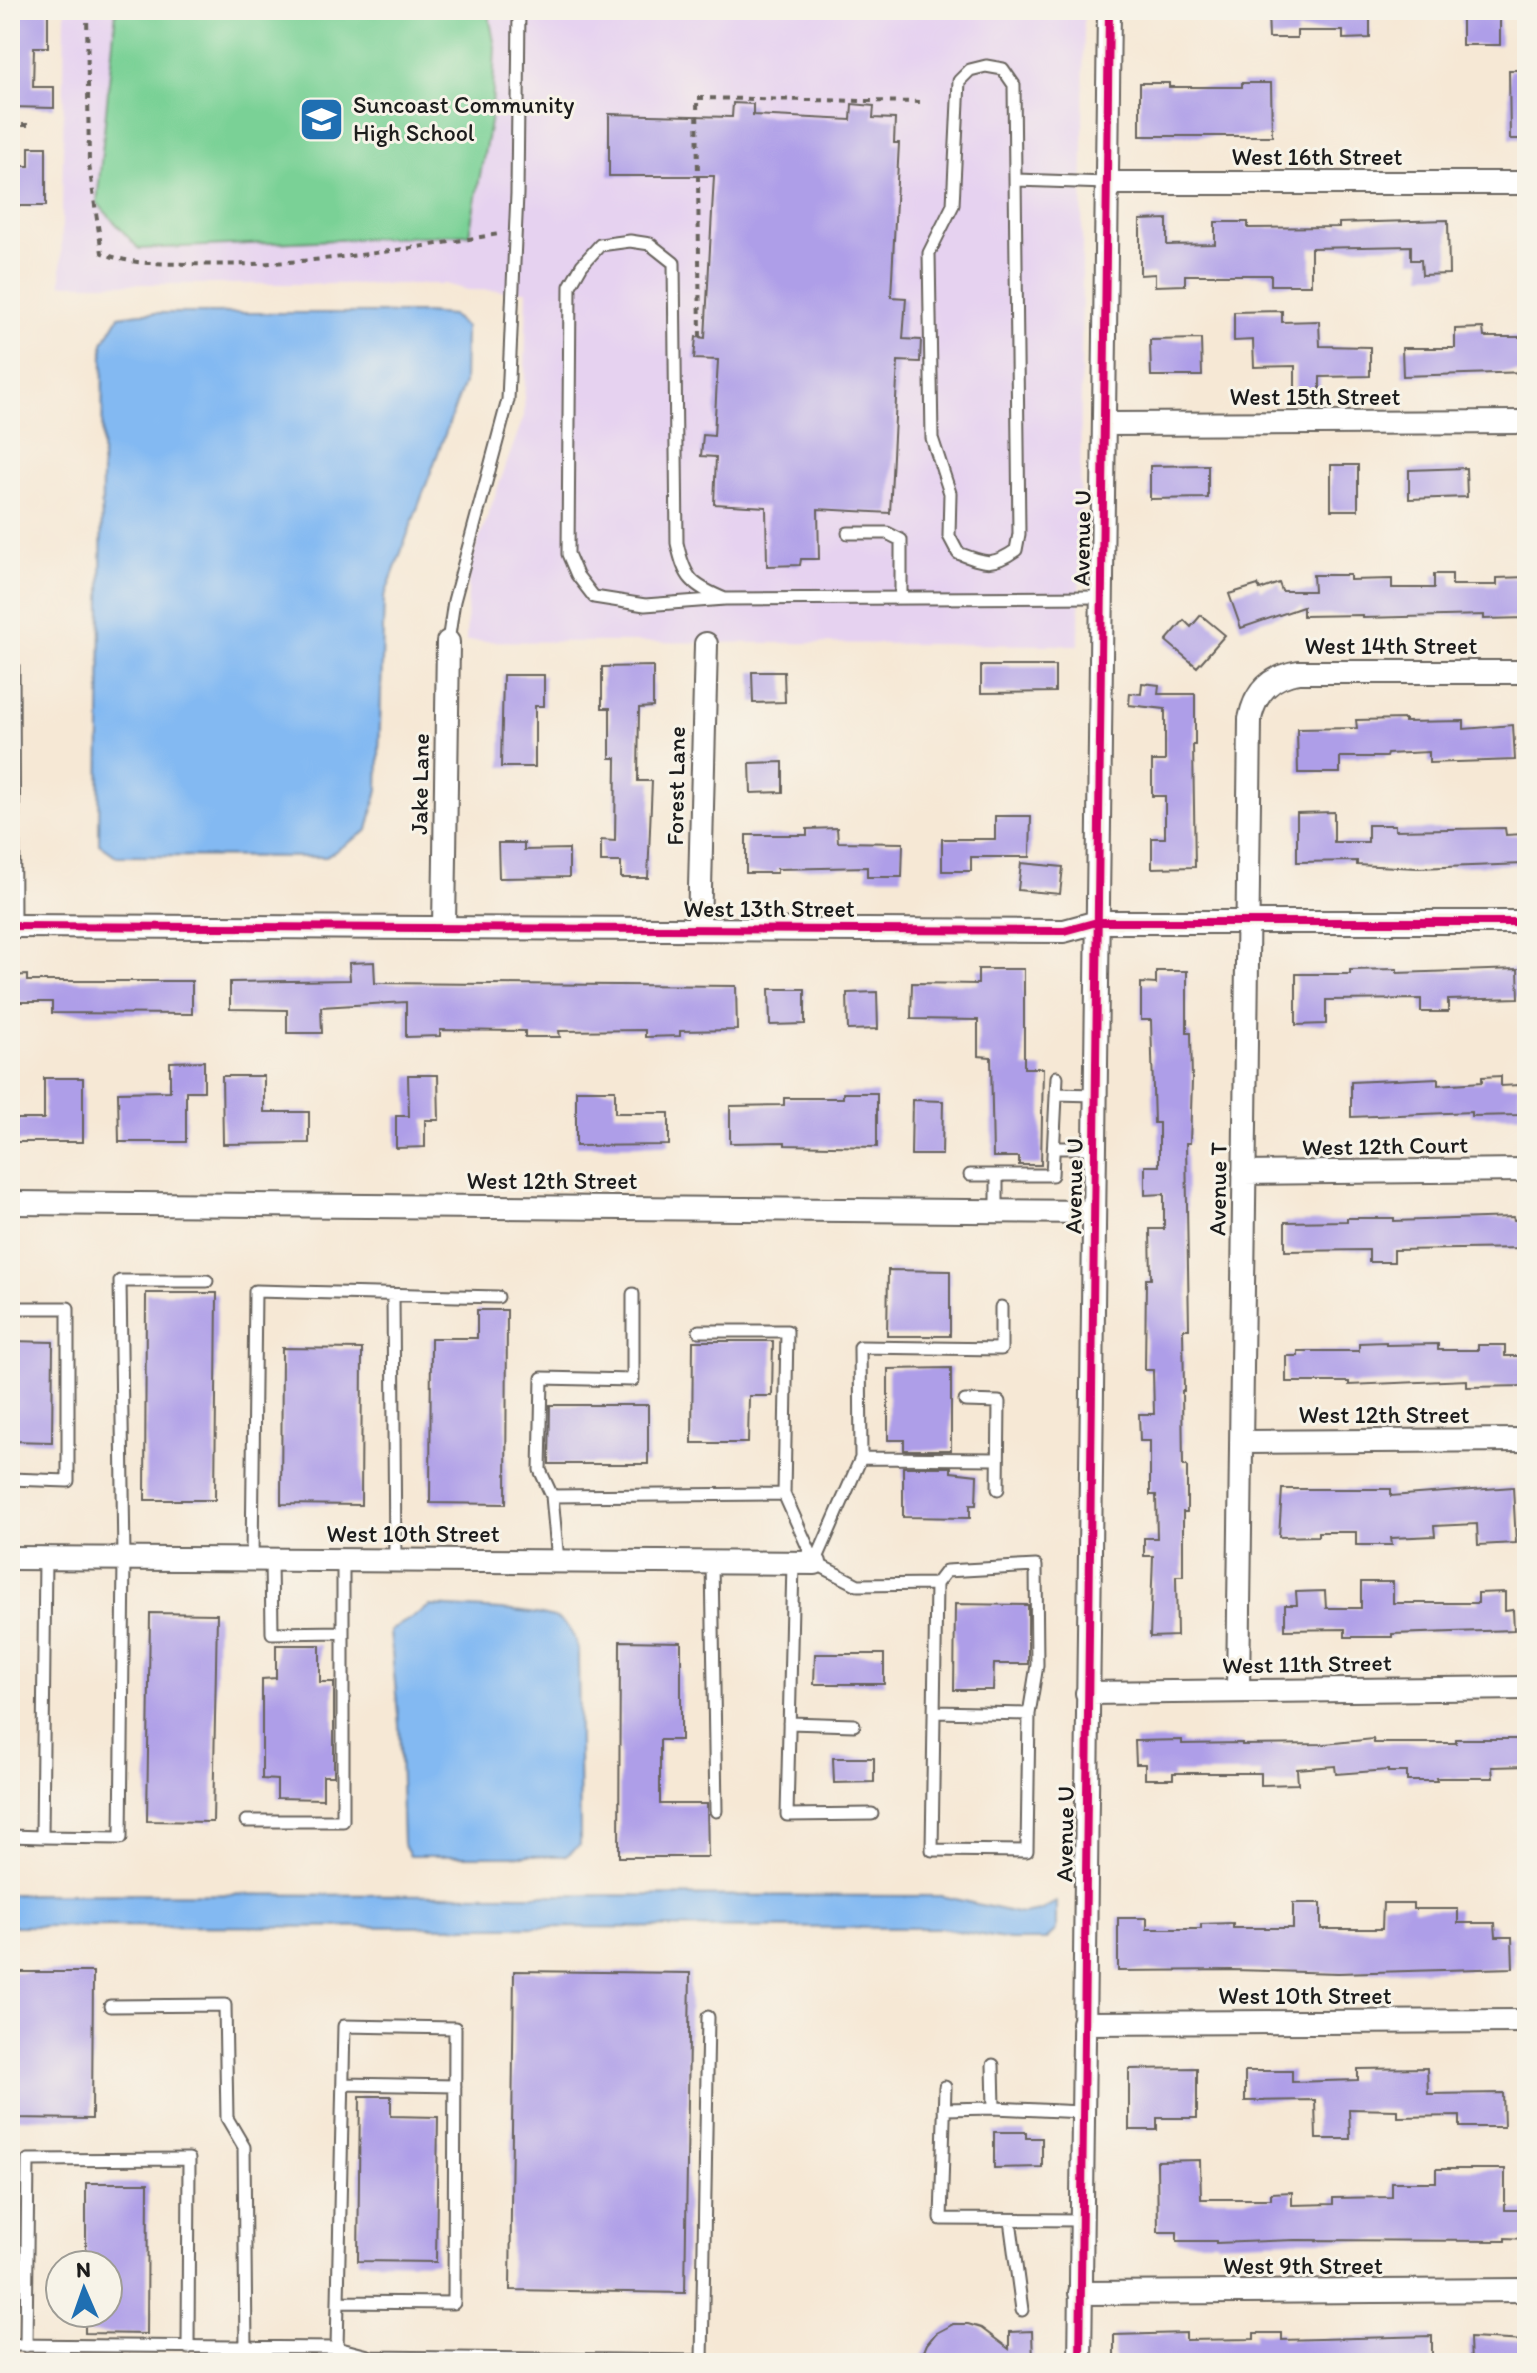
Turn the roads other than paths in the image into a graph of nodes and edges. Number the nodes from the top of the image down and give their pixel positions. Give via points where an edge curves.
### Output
1 (519, 10) edge
2 (1109, 10) edge
3 (1016, 180) junction
4 (1107, 183) junction
5 (1527, 183) edge
6 (1527, 422) edge
7 (1104, 424) junction
8 (848, 533) dead end
9 (1102, 597) junction
10 (901, 598) junction
11 (725, 599) junction
12 (448, 642) joint
13 (706, 644) dead end
14 (13, 665) dead end
15 (1527, 672) edge
16 (1261, 690) joint
17 (12, 857) edge
18 (1097, 922) junction
19 (1247, 922) junction
20 (1527, 922) edge
21 (12, 926) edge
22 (444, 927) junction
23 (699, 929) junction
24 (1057, 1077) dead end
25 (1056, 1094) junction
26 (1095, 1095) junction
27 (1054, 1148) junction
28 (1095, 1148) junction
29 (1527, 1170) edge
30 (1244, 1173) junction
31 (970, 1175) dead end
32 (997, 1175) junction
33 (10, 1203) edge
34 (997, 1211) junction
35 (1094, 1212) junction
36 (207, 1281) dead end
37 (633, 1294) dead end
38 (393, 1295) junction
39 (498, 1297) dead end
40 (1001, 1307) dead end
41 (10, 1308) edge
42 (699, 1331) dead end
43 (965, 1401) dead end
44 (1527, 1440) edge
45 (1241, 1442) junction
46 (861, 1458) junction
47 (998, 1459) junction
48 (10, 1479) edge
49 (998, 1489) dead end
50 (784, 1494) junction
51 (552, 1496) junction
52 (10, 1558) edge
53 (45, 1558) junction
54 (124, 1558) junction
55 (262, 1559) junction
56 (343, 1560) junction
57 (395, 1560) junction
58 (558, 1561) junction
59 (712, 1562) junction
60 (804, 1563) junction
61 (936, 1584) junction
62 (343, 1632) junction
63 (1527, 1688) edge
64 (1238, 1691) junction
65 (1087, 1693) junction
66 (935, 1712) junction
67 (1029, 1714) junction
68 (789, 1723) junction
69 (854, 1725) dead end
70 (716, 1811) dead end
71 (872, 1814) dead end
72 (246, 1821) dead end
73 (10, 1836) edge
74 (42, 1837) junction
75 (110, 2006) dead end
76 (708, 2017) dead end
77 (1527, 2021) edge
78 (1083, 2023) junction
79 (993, 2065) dead end
80 (343, 2084) junction
81 (455, 2086) junction
82 (945, 2087) dead end
83 (994, 2108) junction
84 (944, 2109) junction
85 (1082, 2112) junction
86 (1010, 2220) junction
87 (1081, 2220) junction
88 (1527, 2290) edge
89 (1080, 2293) junction
90 (338, 2302) junction
91 (1022, 2310) dead end
92 (10, 2345) edge
93 (26, 2346) junction
94 (188, 2348) junction
95 (243, 2348) junction
96 (337, 2348) junction
97 (240, 2363) edge
98 (1080, 2363) edge

1 - 12 lane via 508,400 454,601
2 - 4 street, Avenue U
3 - 3 lane via 1014,85 1003,69 970,70 959,81 953,205 929,253 932,438 950,493 949,536 958,553 981,562 1000,562 1016,550 1019,534
3 - 4 lane
4 - 5 street, West 16th Street
4 - 7 street, Avenue U
6 - 7 street, West 15th Street
7 - 9 street, Avenue U
8 - 10 lane via 887,533 901,540
9 - 10 lane
9 - 18 street, Avenue U
10 - 11 lane
11 - 11 lane via 700,588 683,569 677,543 674,263 650,244 600,245 570,286 568,554 594,597 645,605
12 - 22 street, Jake Lane
13 - 23 street, Forest Lane
14 - 17 lane
15 - 16 street, West 14th Street via 1299,672 1284,674
16 - 19 street, Avenue T via 1250,719
17 - 21 lane
18 - 19 street, West 13th Street
18 - 23 street, West 13th Street via 1064,931
18 - 26 street, Avenue U
19 - 20 street, West 13th Street
19 - 30 street, Avenue T
21 - 22 street, West 13th Street
22 - 23 street, West 13th Street
24 - 25 lane
25 - 26 lane
25 - 27 lane
26 - 28 street, Avenue U
27 - 28 lane
27 - 32 lane via 1052,1175
28 - 35 street, Avenue U
29 - 30 street, West 12th Court
30 - 45 street, Avenue T
31 - 32 lane
32 - 34 lane
33 - 34 street, West 12th Street
34 - 35 street, West 12th Street
35 - 65 street, Avenue U
36 - 54 lane via 120,1281
37 - 51 lane via 633,1380 542,1378 540,1470
38 - 39 lane
38 - 55 lane via 255,1291
38 - 57 lane
40 - 46 lane via 1001,1349 860,1347
41 - 48 lane via 68,1308 68,1481
42 - 50 lane via 787,1331
43 - 47 lane via 999,1402
44 - 45 street, West 12th Street
45 - 64 street, Avenue T
46 - 47 lane
46 - 60 lane
47 - 49 lane
50 - 51 lane
50 - 60 lane
51 - 58 lane
52 - 53 street, West 10th Street
53 - 54 street, West 10th Street
53 - 74 lane
54 - 55 street, West 10th Street
54 - 74 lane via 121,1838
55 - 56 street, West 10th Street
55 - 62 lane via 272,1633
56 - 57 street, West 10th Street
56 - 62 lane
57 - 58 street, West 10th Street
58 - 59 street, West 10th Street
59 - 60 street, West 10th Street
59 - 70 lane
60 - 61 lane via 858,1585
60 - 68 lane
61 - 66 lane
61 - 67 lane via 946,1571 1036,1566 1037,1665
62 - 72 lane via 343,1821
63 - 64 street, West 11th Street
64 - 65 street, West 11th Street
65 - 78 street, Avenue U
66 - 67 lane
66 - 67 lane via 932,1850 1027,1851
68 - 69 lane
68 - 71 lane via 787,1815
73 - 74 lane
75 - 95 lane via 225,2005 227,2118 244,2147
76 - 96 lane via 702,2361 372,2357
77 - 78 street, West 10th Street
78 - 85 street, Avenue U
79 - 83 lane
80 - 81 lane
80 - 81 lane via 344,2026 455,2028
80 - 90 lane
81 - 90 lane via 454,2303
82 - 84 lane
83 - 84 lane
83 - 85 lane
84 - 86 lane via 941,2219
85 - 87 street, Avenue U
86 - 87 lane
86 - 91 lane
87 - 89 street, Avenue U
88 - 89 street, West 9th Street
89 - 98 street, Avenue U
90 - 96 lane
92 - 93 lane
93 - 94 lane
93 - 94 lane via 28,2160 189,2159
94 - 95 lane
95 - 96 lane
95 - 97 lane

